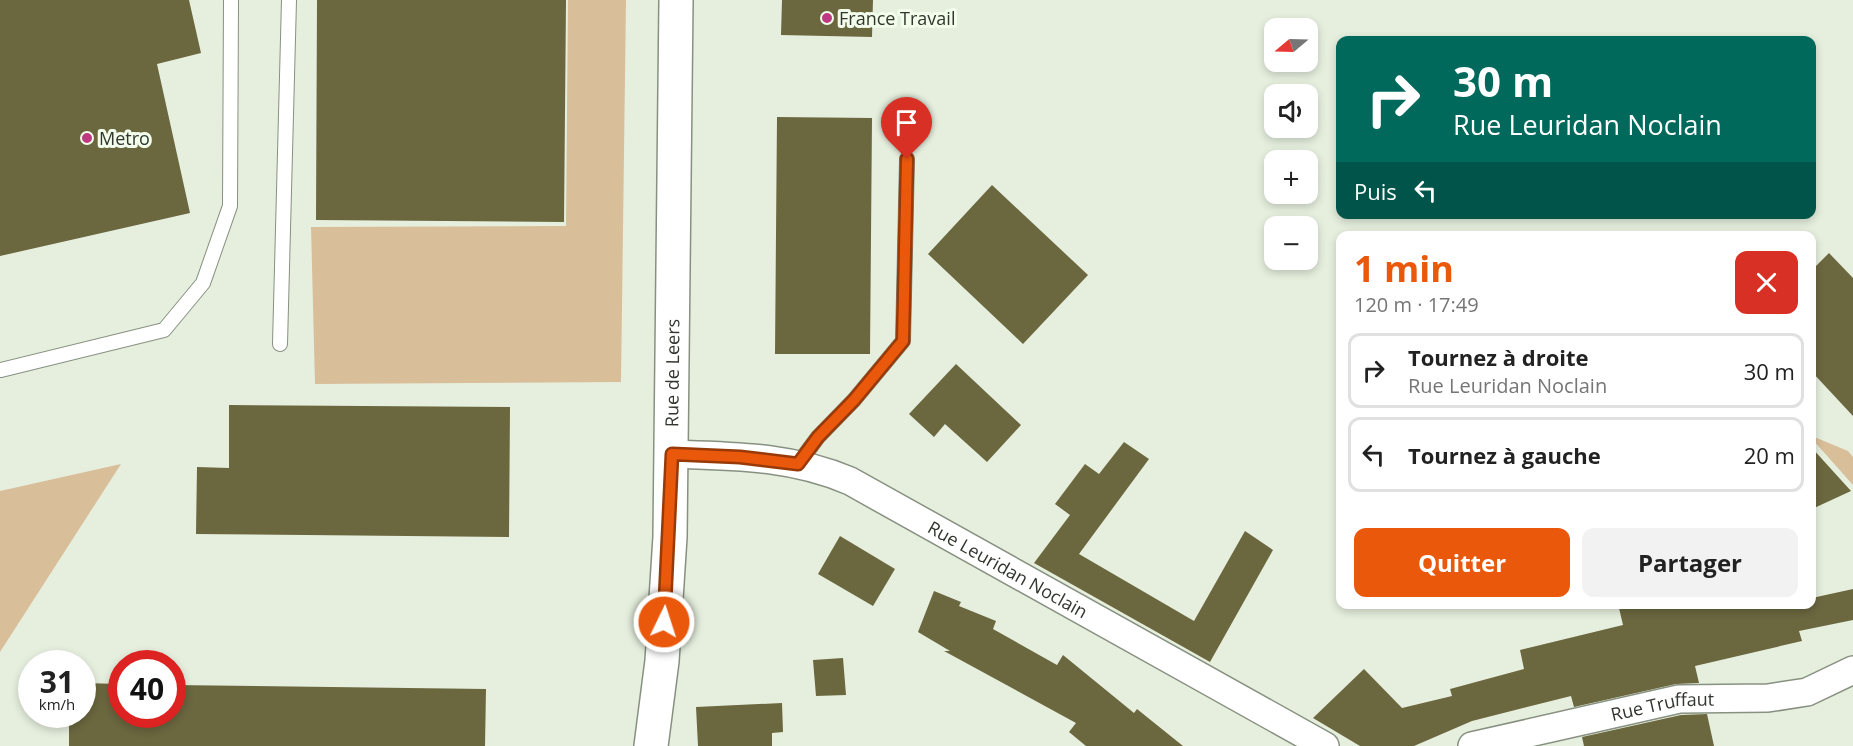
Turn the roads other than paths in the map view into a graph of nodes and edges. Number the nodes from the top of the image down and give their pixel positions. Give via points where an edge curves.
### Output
1 (231, 0) edge
2 (289, 0) edge
3 (676, 0) edge
4 (907, 159) dead end
5 (280, 344) dead end
6 (1, 370) edge
7 (672, 454) junction
8 (798, 464) junction
9 (1853, 670) edge
10 (651, 746) edge
11 (1324, 746) edge
12 (1472, 746) edge

1 - 6 lane via 230,206 203,283 164,330
2 - 5 lane
3 - 7 street, Rue de Leers
4 - 8 lane via 903,341
7 - 8 street, Rue Leuridan Noclain via 761,458
7 - 10 street, Rue de Leers via 662,649
8 - 11 street, Rue Leuridan Noclain via 825,470 864,489
9 - 12 street, Rue Truffaut via 1807,692 1768,698 1679,699

